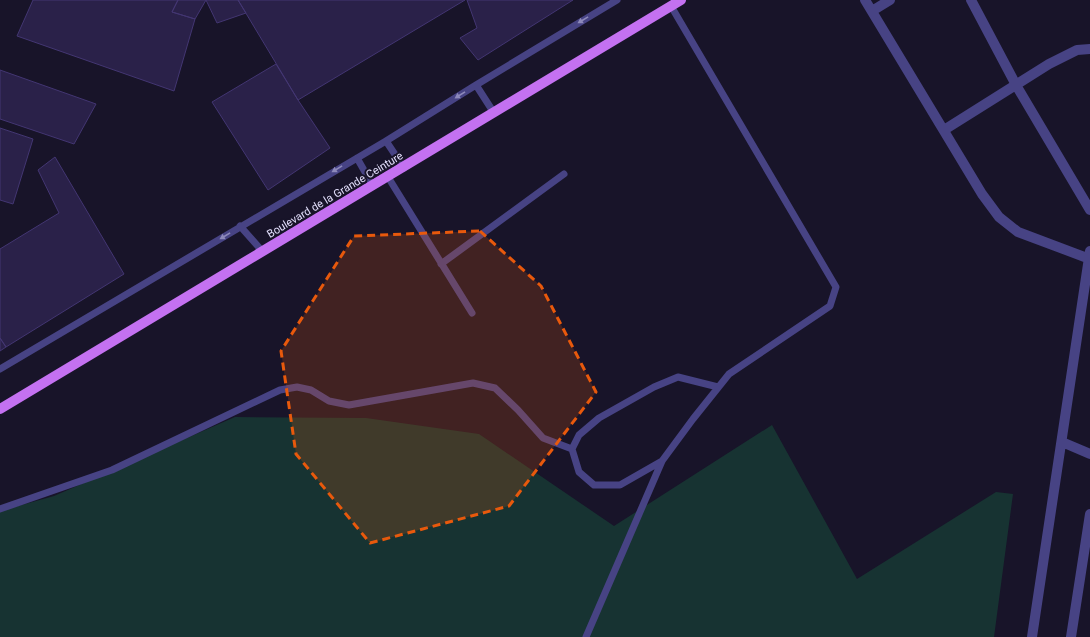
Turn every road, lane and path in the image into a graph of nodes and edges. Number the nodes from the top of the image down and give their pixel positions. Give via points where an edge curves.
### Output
1 (617, 0) edge
2 (681, 0) edge
3 (866, 0) edge
4 (890, 0) edge
5 (971, 0) edge
6 (671, 6) junction
7 (872, 11) junction
8 (1090, 49) edge
9 (476, 84) junction
10 (1016, 85) junction
11 (494, 113) junction
12 (944, 130) junction
13 (386, 141) junction
14 (356, 158) junction
15 (404, 168) junction
16 (564, 174) dead end
17 (388, 177) junction
18 (373, 186) junction
19 (1090, 210) edge
20 (240, 226) junction
21 (263, 252) junction
22 (1089, 256) edge
23 (441, 264) junction
24 (472, 313) dead end
25 (0, 369) edge
26 (718, 387) junction
27 (0, 409) edge
28 (1062, 442) junction
29 (572, 449) junction
30 (1090, 454) edge
31 (662, 461) junction
32 (0, 509) edge
33 (1090, 514) edge
34 (586, 637) edge
35 (1032, 637) edge
36 (1071, 637) edge

1 -> 9 lane
2 - 6 main road, Boulevard de la Grande Ceinture
3 - 7 street
4 - 7 street
5 - 10 street
6 - 11 main road, Boulevard de la Grande Ceinture
6 - 26 lane via 836,287 830,306 729,374
7 - 12 street
8 - 10 street via 1078,50 1049,64
9 - 11 lane
9 -> 13 lane
10 - 12 street
10 - 19 street
11 - 15 main road, Boulevard de la Grande Ceinture
12 - 22 street via 982,194 1000,217 1018,232
13 - 14 lane
13 - 15 lane
14 - 18 lane
14 -> 20 lane
15 - 17 main road, Boulevard de la Grande Ceinture
16 - 23 lane
17 - 18 main road, Boulevard de la Grande Ceinture
17 - 23 lane
18 - 21 main road, Boulevard de la Grande Ceinture
20 - 21 lane
20 -> 25 lane
21 - 27 main road, Boulevard de la Grande Ceinture
22 - 28 street
23 - 24 lane
26 - 29 lane via 678,377 654,387 600,418 579,435
26 - 31 lane
28 - 30 street
28 - 35 street
29 - 31 lane via 579,472 594,485 620,485
29 - 32 lane via 543,438 495,388 473,383 349,405 329,401 311,390 297,387 280,390 112,470
31 - 34 lane
33 - 36 street

